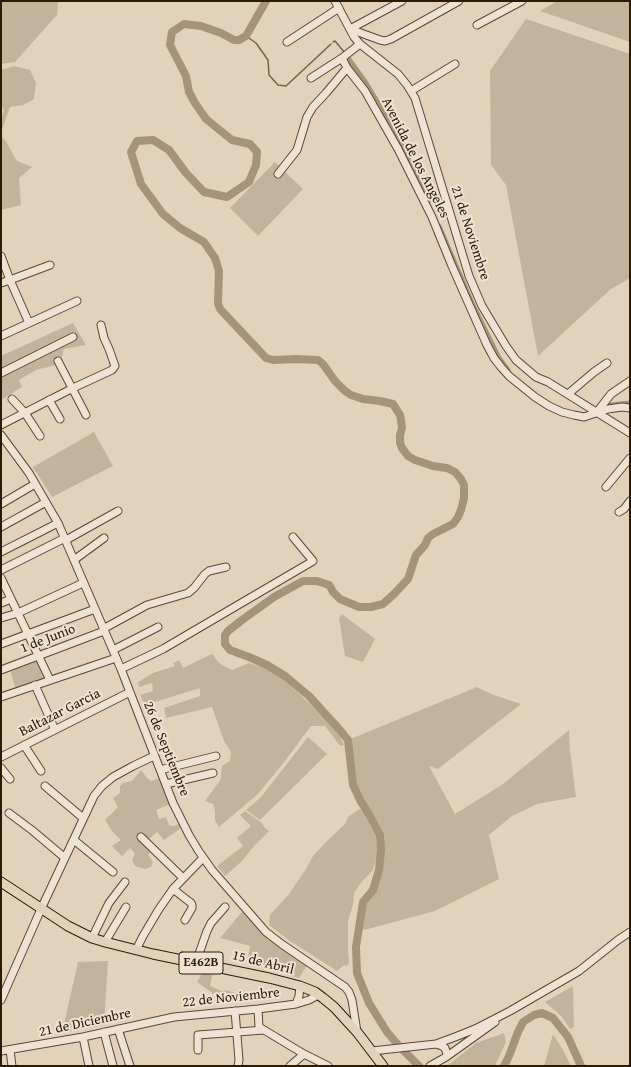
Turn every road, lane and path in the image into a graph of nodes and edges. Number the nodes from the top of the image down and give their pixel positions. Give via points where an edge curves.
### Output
1 (402, 1) edge
2 (459, 1) edge
3 (522, 1) edge
4 (338, 4) edge
5 (478, 25) dead end
6 (350, 29) junction
7 (287, 42) dead end
8 (360, 44) junction
9 (342, 58) junction
10 (455, 64) dead end
11 (348, 68) junction
12 (312, 78) dead end
13 (411, 91) junction
14 (278, 174) dead end
15 (1, 256) edge
16 (458, 264) junction
17 (50, 265) dead end
18 (10, 280) junction
19 (1, 283) edge
20 (77, 301) dead end
21 (29, 323) junction
22 (101, 325) dead end
23 (1, 336) edge
24 (73, 337) dead end
25 (58, 361) dead end
26 (607, 363) dead end
27 (1, 373) edge
28 (630, 381) edge
29 (72, 388) junction
30 (568, 394) junction
31 (12, 399) dead end
32 (49, 400) junction
33 (630, 408) edge
34 (597, 412) junction
35 (25, 413) junction
36 (86, 415) dead end
37 (60, 419) dead end
38 (1, 425) edge
39 (630, 433) edge
40 (40, 436) dead end
41 (2, 440) edge
42 (630, 458) edge
43 (35, 484) junction
44 (606, 488) dead end
45 (46, 502) junction
46 (630, 502) edge
47 (1, 504) edge
48 (118, 511) dead end
49 (619, 512) dead end
50 (58, 523) junction
51 (1, 527) edge
52 (293, 537) dead end
53 (104, 538) dead end
54 (65, 539) junction
55 (1, 552) edge
56 (74, 560) junction
57 (226, 567) dead end
58 (1, 570) edge
59 (1, 578) edge
60 (83, 583) junction
61 (11, 599) junction
62 (1, 603) edge
63 (95, 609) junction
64 (18, 613) junction
65 (1, 618) edge
66 (158, 627) dead end
67 (104, 630) junction
68 (28, 635) junction
69 (1, 644) edge
70 (113, 650) junction
71 (39, 656) junction
72 (116, 658) junction
73 (121, 669) junction
74 (1, 670) edge
75 (50, 680) junction
76 (36, 685) junction
77 (130, 692) junction
78 (1, 697) edge
79 (55, 730) junction
80 (24, 745) junction
81 (154, 756) junction
82 (216, 756) dead end
83 (1, 757) edge
84 (1, 768) edge
85 (160, 770) junction
86 (41, 771) dead end
87 (213, 773) dead end
88 (10, 779) dead end
89 (166, 784) junction
90 (45, 786) dead end
91 (9, 813) dead end
92 (83, 818) junction
93 (141, 837) dead end
94 (74, 840) junction
95 (65, 858) junction
96 (203, 858) junction
97 (113, 872) dead end
98 (183, 878) junction
99 (1, 882) edge
100 (125, 882) dead end
101 (173, 889) junction
102 (126, 907) dead end
103 (225, 907) dead end
104 (41, 909) junction
105 (185, 920) dead end
106 (630, 932) edge
107 (92, 938) junction
108 (105, 942) junction
109 (136, 950) junction
110 (196, 962) junction
111 (300, 986) junction
112 (318, 995) junction
113 (1, 1000) edge
114 (296, 1004) junction
115 (258, 1009) junction
116 (235, 1011) junction
117 (510, 1011) junction
118 (174, 1018) joint
119 (118, 1029) junction
120 (264, 1030) junction
121 (237, 1031) junction
122 (104, 1032) junction
123 (357, 1032) junction
124 (83, 1037) junction
125 (433, 1044) junction
126 (10, 1050) junction
127 (198, 1050) dead end
128 (372, 1051) junction
129 (1, 1052) edge
130 (304, 1054) junction
131 (445, 1058) junction
132 (325, 1065) edge
133 (12, 1066) edge
134 (89, 1066) edge
135 (113, 1066) edge
136 (130, 1066) edge
137 (238, 1066) edge
138 (290, 1066) edge
139 (383, 1066) edge
140 (430, 1066) edge

1 - 6 street
2 - 6 street via 385,41
3 - 5 street
4 - 6 street, 21 de Noviembre
4 - 7 street
6 - 8 street, 21 de Noviembre
8 - 9 street
8 - 13 street, 21 de Noviembre via 396,72
9 - 11 street, Avenida de los Angeles
9 - 12 street
10 - 13 street
11 - 14 street via 313,107 307,117 297,150
11 - 16 street, Avenida de los Angeles via 388,130
13 - 16 street, 21 de Noviembre via 418,108
15 - 18 street
16 - 30 street, 21 de Noviembre via 512,354 536,377
16 - 34 street, Avenida de los Angeles via 494,358 508,376 534,398 562,412 584,417
17 - 18 street
18 - 19 street
18 - 21 street
20 - 21 street
21 - 23 street
22 - 29 street via 115,366 112,370
24 - 27 street
25 - 29 street
26 - 30 street
28 - 34 street via 606,399
29 - 32 street
29 - 36 street
30 - 34 street, 21 de Noviembre
31 - 35 street
32 - 35 street
32 - 37 street
33 - 34 street, Avenida de los Angeles
34 - 39 street, 21 de Noviembre
35 - 38 street
35 - 40 street
41 - 43 street, 26 de Septiembre
42 - 44 street
43 - 45 street, 26 de Septiembre
43 - 47 street
45 - 50 street, 26 de Septiembre
45 - 51 street
46 - 49 street
48 - 54 street
50 - 54 street, 26 de Septiembre
50 - 55 street
52 - 73 street via 313,561 163,649
53 - 56 street
54 - 56 street, 26 de Septiembre
54 - 58 street
56 - 60 street, 26 de Septiembre
57 - 67 street, 1 de Junio via 204,574 188,593 147,605
59 - 61 street
60 - 63 street, 26 de Septiembre
60 - 64 street
61 - 62 street
61 - 64 street
63 - 67 street, 26 de Septiembre
63 - 68 street
64 - 65 street
64 - 68 street
66 - 70 street
67 - 70 street, 26 de Septiembre
67 - 71 street, 1 de Junio
68 - 69 street
68 - 71 street
70 - 72 street, 26 de Septiembre
71 - 74 street, 1 de Junio
71 - 75 street
72 - 73 street, 26 de Septiembre
72 - 75 street
73 - 77 street, 26 de Septiembre
75 - 76 street
76 - 78 street
76 - 79 street
77 - 79 street, Baltazar Garcia
77 - 81 street, 26 de Septiembre
79 - 80 street, Baltazar Garcia
80 - 83 street, Baltazar Garcia
80 - 86 street
81 - 85 street, 26 de Septiembre
81 - 92 street via 113,777 102,786
82 - 85 street
84 - 88 street
85 - 89 street, 26 de Septiembre
87 - 89 street
89 - 96 street, 26 de Septiembre via 181,820
90 - 92 street
91 - 95 street
92 - 94 street
93 - 98 street
94 - 95 street
94 - 97 street
95 - 104 street
96 - 98 street
96 - 123 street, 26 de Septiembre via 266,932 345,987 352,1000
98 - 101 street
99 - 104 main road, 15 de Abril / E462B
100 - 107 street via 106,908
101 - 105 street via 191,903 192,908
101 - 109 street via 159,908
102 - 108 street
103 - 110 street via 206,931
104 - 107 main road, 15 de Abril / E462B
104 - 113 street
106 - 117 street via 579,971
107 - 108 main road, 15 de Abril / E462B
108 - 109 main road, 15 de Abril / E462B
109 - 110 main road, 15 de Abril / E462B
110 - 111 main road, 15 de Abril / E462B
111 - 112 main road, 15 de Abril / E462B
111 - 114 street, 22 de Noviembre
112 - 114 street
112 - 123 main road, 15 de Abril / E462B via 334,1007
114 - 115 street, 22 de Noviembre
115 - 116 street, 22 de Noviembre
115 - 120 street via 259,1027
116 - 118 street, 22 de Noviembre
116 - 121 street
117 - 125 street via 462,1034
117 - 131 street
118 - 119 street, 21 de Diciembre
119 - 122 street, 21 de Diciembre
119 - 136 street
120 - 121 street
120 - 130 street
121 - 127 street via 198,1034
121 - 137 street
122 - 124 street, 21 de Diciembre
122 - 135 street
123 - 128 main road, 15 de Abril / E462B
124 - 126 street, 21 de Diciembre
124 - 134 street
125 - 128 street
125 - 131 street via 445,1048
126 - 129 street, 21 de Diciembre
126 - 133 street
128 - 139 main road, 15 de Abril / E462B
130 - 132 street
130 - 138 street
131 - 140 street

